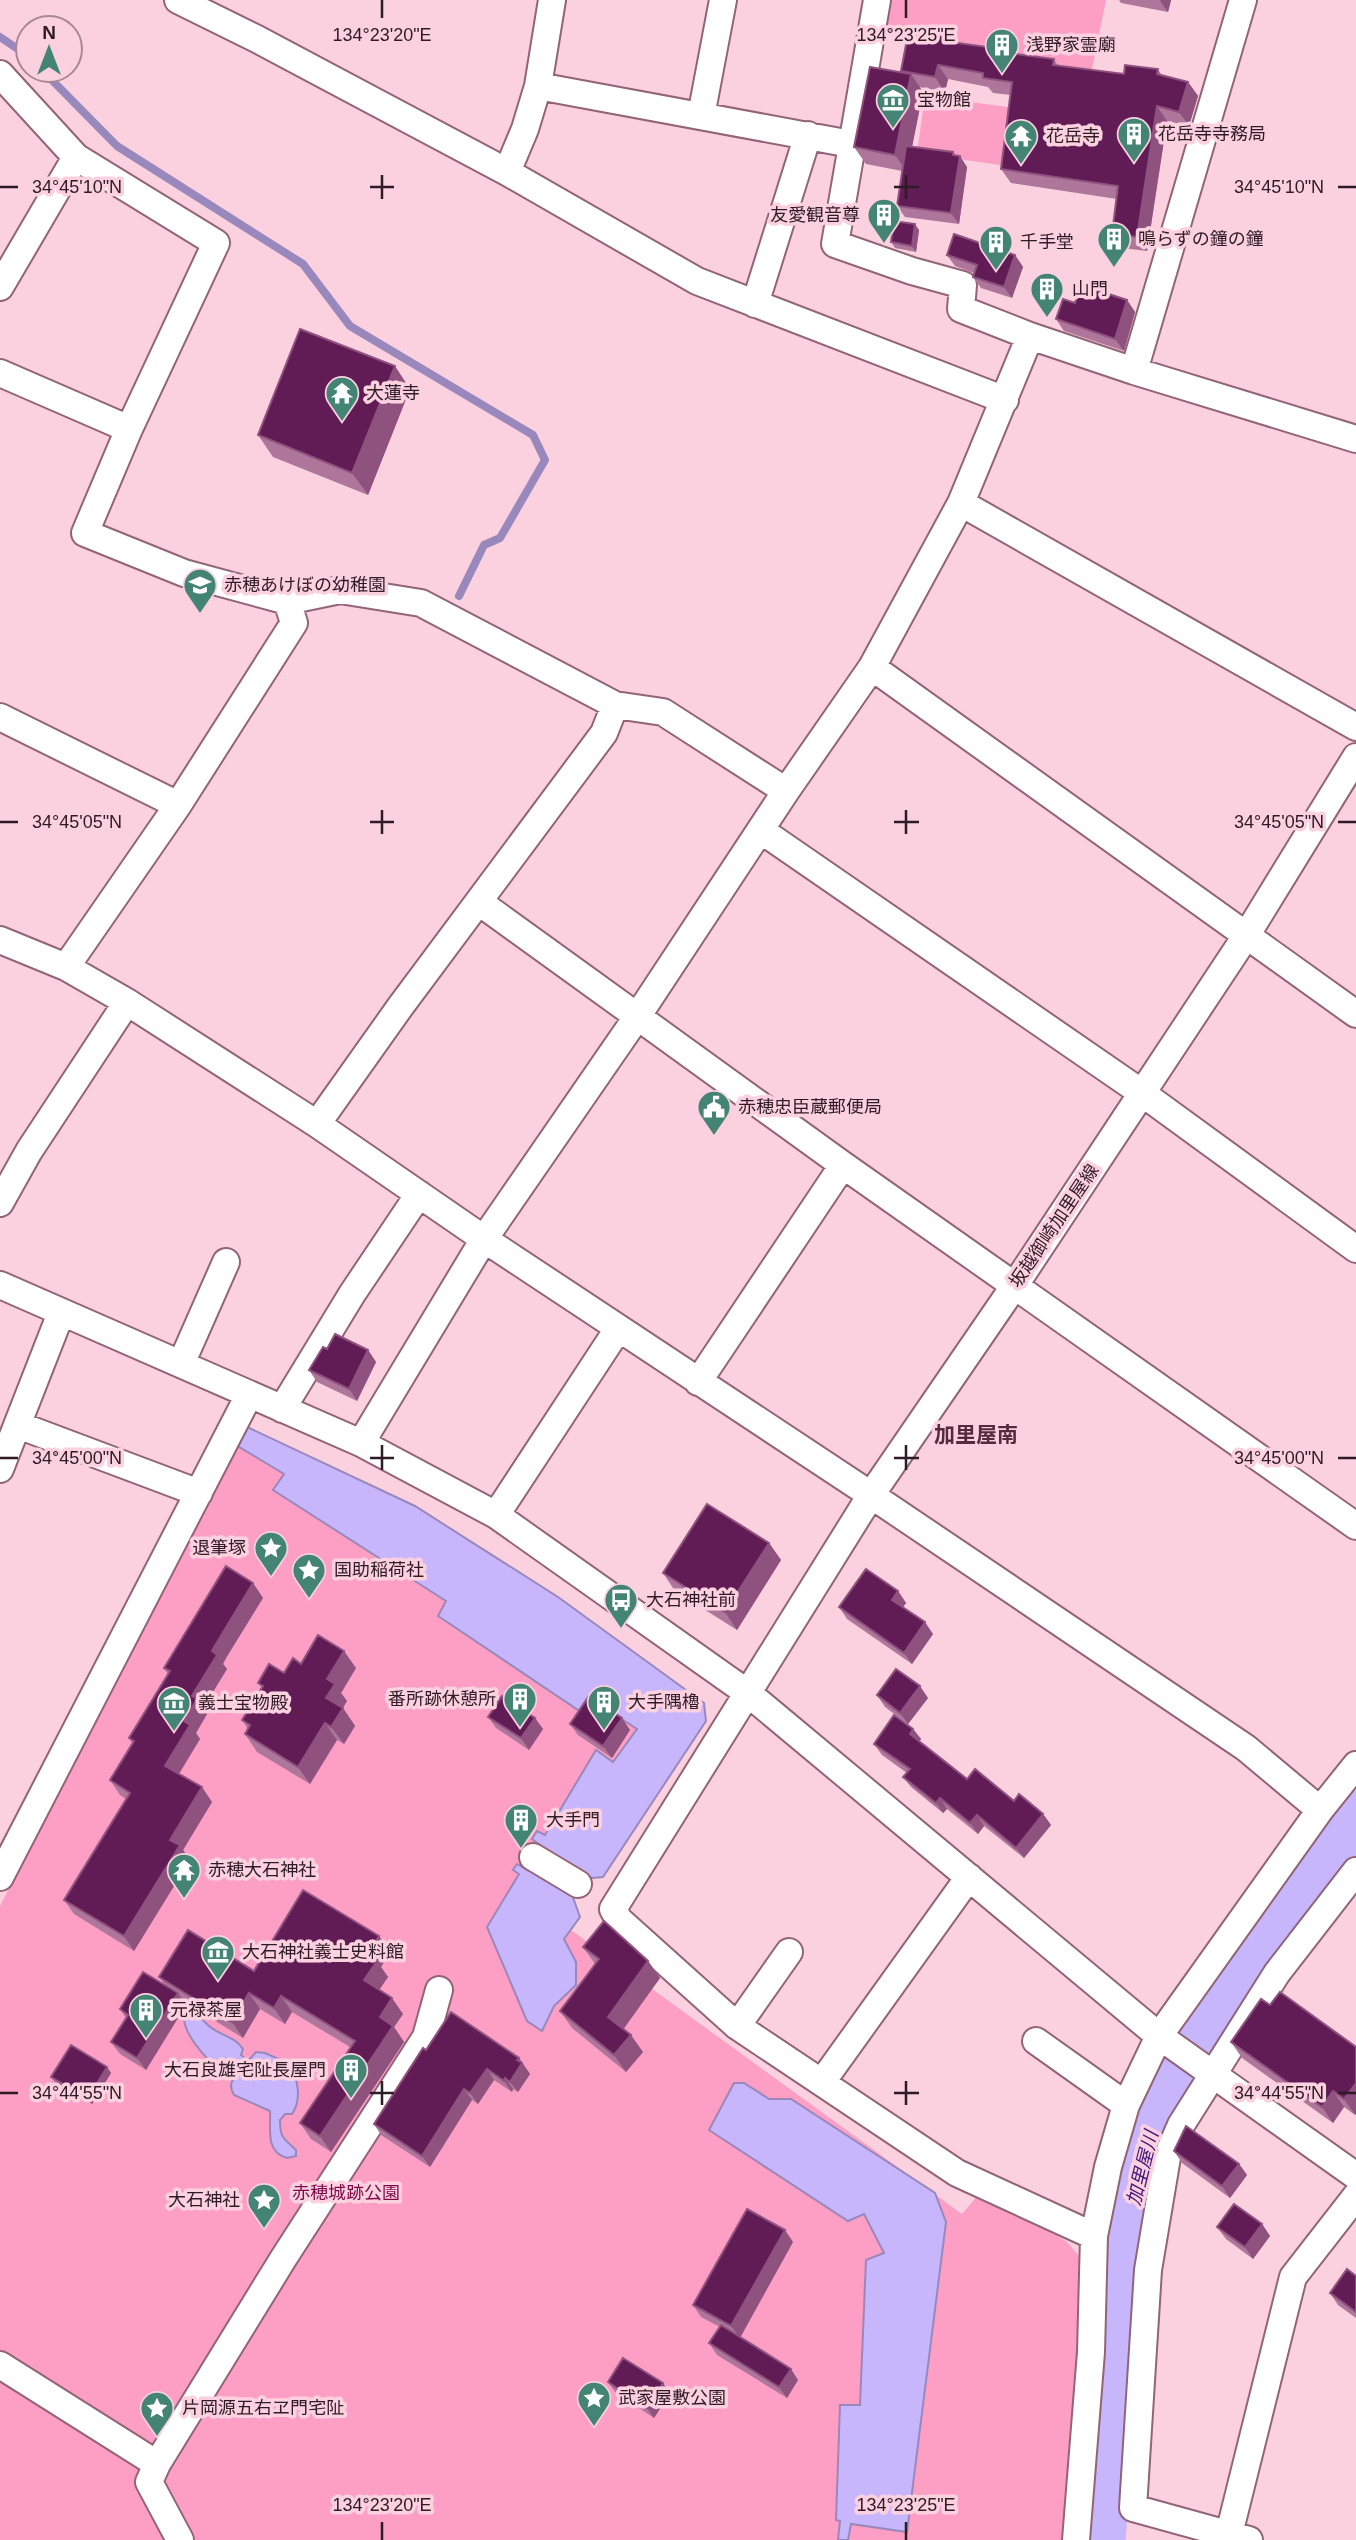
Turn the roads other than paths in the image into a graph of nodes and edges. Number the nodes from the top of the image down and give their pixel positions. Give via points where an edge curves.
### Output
1 (178, 0) edge
2 (552, 0) edge
3 (723, 0) edge
4 (877, 0) edge
5 (1243, 0) edge
6 (0, 74) edge
7 (538, 86) junction
8 (701, 116) junction
9 (808, 135) junction
10 (851, 144) junction
11 (76, 157) junction
12 (507, 172) junction
13 (0, 287) edge
14 (755, 304) junction
15 (1030, 336) junction
16 (1134, 371) junction
17 (0, 373) edge
18 (1005, 400) junction
19 (129, 429) junction
20 (1356, 439) edge
21 (961, 503) junction
22 (287, 601) junction
23 (872, 667) junction
24 (615, 705) junction
25 (0, 717) edge
26 (1356, 727) edge
27 (1356, 757) edge
28 (786, 791) junction
29 (178, 805) junction
30 (762, 831) junction
31 (479, 902) junction
32 (1245, 936) junction
33 (0, 940) edge
34 (66, 967) junction
35 (127, 1002) junction
36 (1356, 1014) edge
37 (637, 1017) junction
38 (1142, 1093) junction
39 (317, 1124) junction
40 (843, 1165) junction
41 (419, 1195) junction
42 (0, 1203) edge
43 (484, 1239) junction
44 (1356, 1249) edge
45 (226, 1262) dead end
46 (0, 1285) edge
47 (1015, 1285) junction
48 (61, 1312) junction
49 (618, 1329) junction
50 (181, 1364) junction
51 (698, 1382) junction
52 (250, 1395) junction
53 (282, 1409) junction
54 (18, 1424) junction
55 (360, 1443) junction
56 (0, 1469) edge
57 (198, 1493) junction
58 (871, 1496) junction
59 (496, 1515) junction
60 (1356, 1526) edge
61 (749, 1693) junction
62 (1356, 1765) edge
63 (1320, 1810) junction
64 (533, 1857) dead end
65 (1356, 1871) edge
66 (0, 1877) edge
67 (969, 1877) junction
68 (578, 1884) dead end
69 (789, 1952) dead end
70 (439, 1990) dead end
71 (737, 2026) junction
72 (1163, 2039) junction
73 (1036, 2041) dead end
74 (1210, 2072) junction
75 (821, 2082) junction
76 (1126, 2105) junction
77 (1356, 2176) edge
78 (1356, 2196) edge
79 (1094, 2236) junction
80 (0, 2365) edge
81 (157, 2464) junction
82 (1239, 2537) edge
83 (180, 2540) edge
84 (1076, 2540) edge

1 - 12 street
2 - 7 street
3 - 8 street
4 - 10 street
5 - 16 street
6 - 11 street
7 - 8 street
7 - 12 street
8 - 9 street
9 - 10 street
9 - 14 street
10 - 15 street via 835,244 964,285 961,309
11 - 13 street
11 - 19 street via 216,243
12 - 14 street via 697,281
14 - 18 street
15 - 16 street
15 - 18 street
16 - 20 street
17 - 19 street
18 - 21 street
19 - 22 street via 85,533 184,573
21 - 23 street
21 - 26 street
22 - 24 street via 340,590 421,603
22 - 29 street via 294,623
23 - 28 street
23 - 32 street
24 - 28 street via 663,712
24 - 31 street via 604,733
25 - 29 street
27 - 32 street, 坂越御崎加里屋線
28 - 30 street
29 - 34 street
30 - 37 street
30 - 38 street
31 - 37 street
31 - 39 street
32 - 36 street
32 - 38 street, 坂越御崎加里屋線
33 - 34 street
34 - 35 street
35 - 39 street
35 - 42 street
37 - 40 street
37 - 43 street
38 - 44 street
38 - 47 street, 坂越御崎加里屋線
39 - 41 street
40 - 47 street
40 - 51 street
41 - 43 street
41 - 53 street
43 - 49 street
43 - 55 street
45 - 50 street
46 - 48 street
47 - 58 street, 坂越御崎加里屋線
47 - 60 street
48 - 50 street
48 - 54 street
49 - 51 street
49 - 59 street
50 - 52 street
51 - 58 street
52 - 53 street
52 - 57 street
53 - 55 street
54 - 56 street
54 - 57 street
55 - 59 street
57 - 66 street
58 - 61 street, 坂越御崎加里屋線
58 - 63 street via 1245,1748
59 - 61 street
61 - 67 street
61 - 71 street, 坂越御崎加里屋線 via 614,1909 619,1920
62 - 63 street
63 - 72 street
64 - 68 street
65 - 74 street via 1277,1973
67 - 72 street
67 - 75 street
69 - 71 street
70 - 81 street via 426,2037
71 - 75 street
72 - 74 street
72 - 76 street
73 - 76 street
74 - 77 street
74 - 82 street via 1167,2157 1149,2270 1133,2508
75 - 79 street via 957,2172
76 - 79 street
78 - 82 street via 1293,2277
79 - 84 street via 1091,2352
80 - 81 street
81 - 83 street via 149,2482

